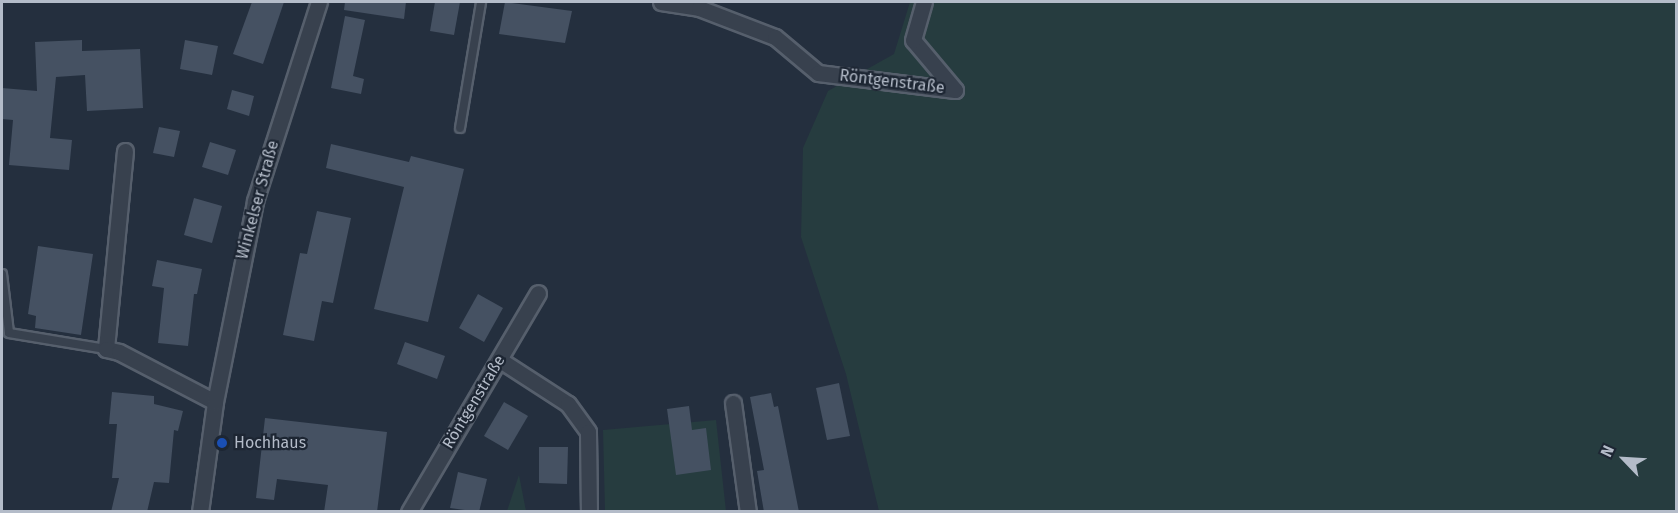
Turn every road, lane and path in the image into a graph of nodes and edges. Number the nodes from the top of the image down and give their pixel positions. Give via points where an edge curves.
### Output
1 (319, 2) edge
2 (481, 2) edge
3 (661, 2) edge
4 (924, 2) edge
5 (460, 128) dead end
6 (125, 151) dead end
7 (2, 274) edge
8 (538, 293) dead end
9 (106, 349) junction
10 (500, 360) junction
11 (215, 402) junction
12 (733, 404) dead end
13 (200, 512) edge
14 (409, 512) edge
15 (589, 512) edge
16 (748, 512) edge

1 - 11 street, Winkelser Straße via 255,201
2 - 5 lane
3 - 4 street, Röntgenstraße via 699,8 776,37 818,73 955,90 913,40
6 - 9 street
7 - 9 lane via 9,333
8 - 10 street, Röntgenstraße
9 - 11 street
10 - 14 street, Röntgenstraße
10 - 15 street via 568,404 588,432
11 - 13 street, Winkelser Straße
12 - 16 street

